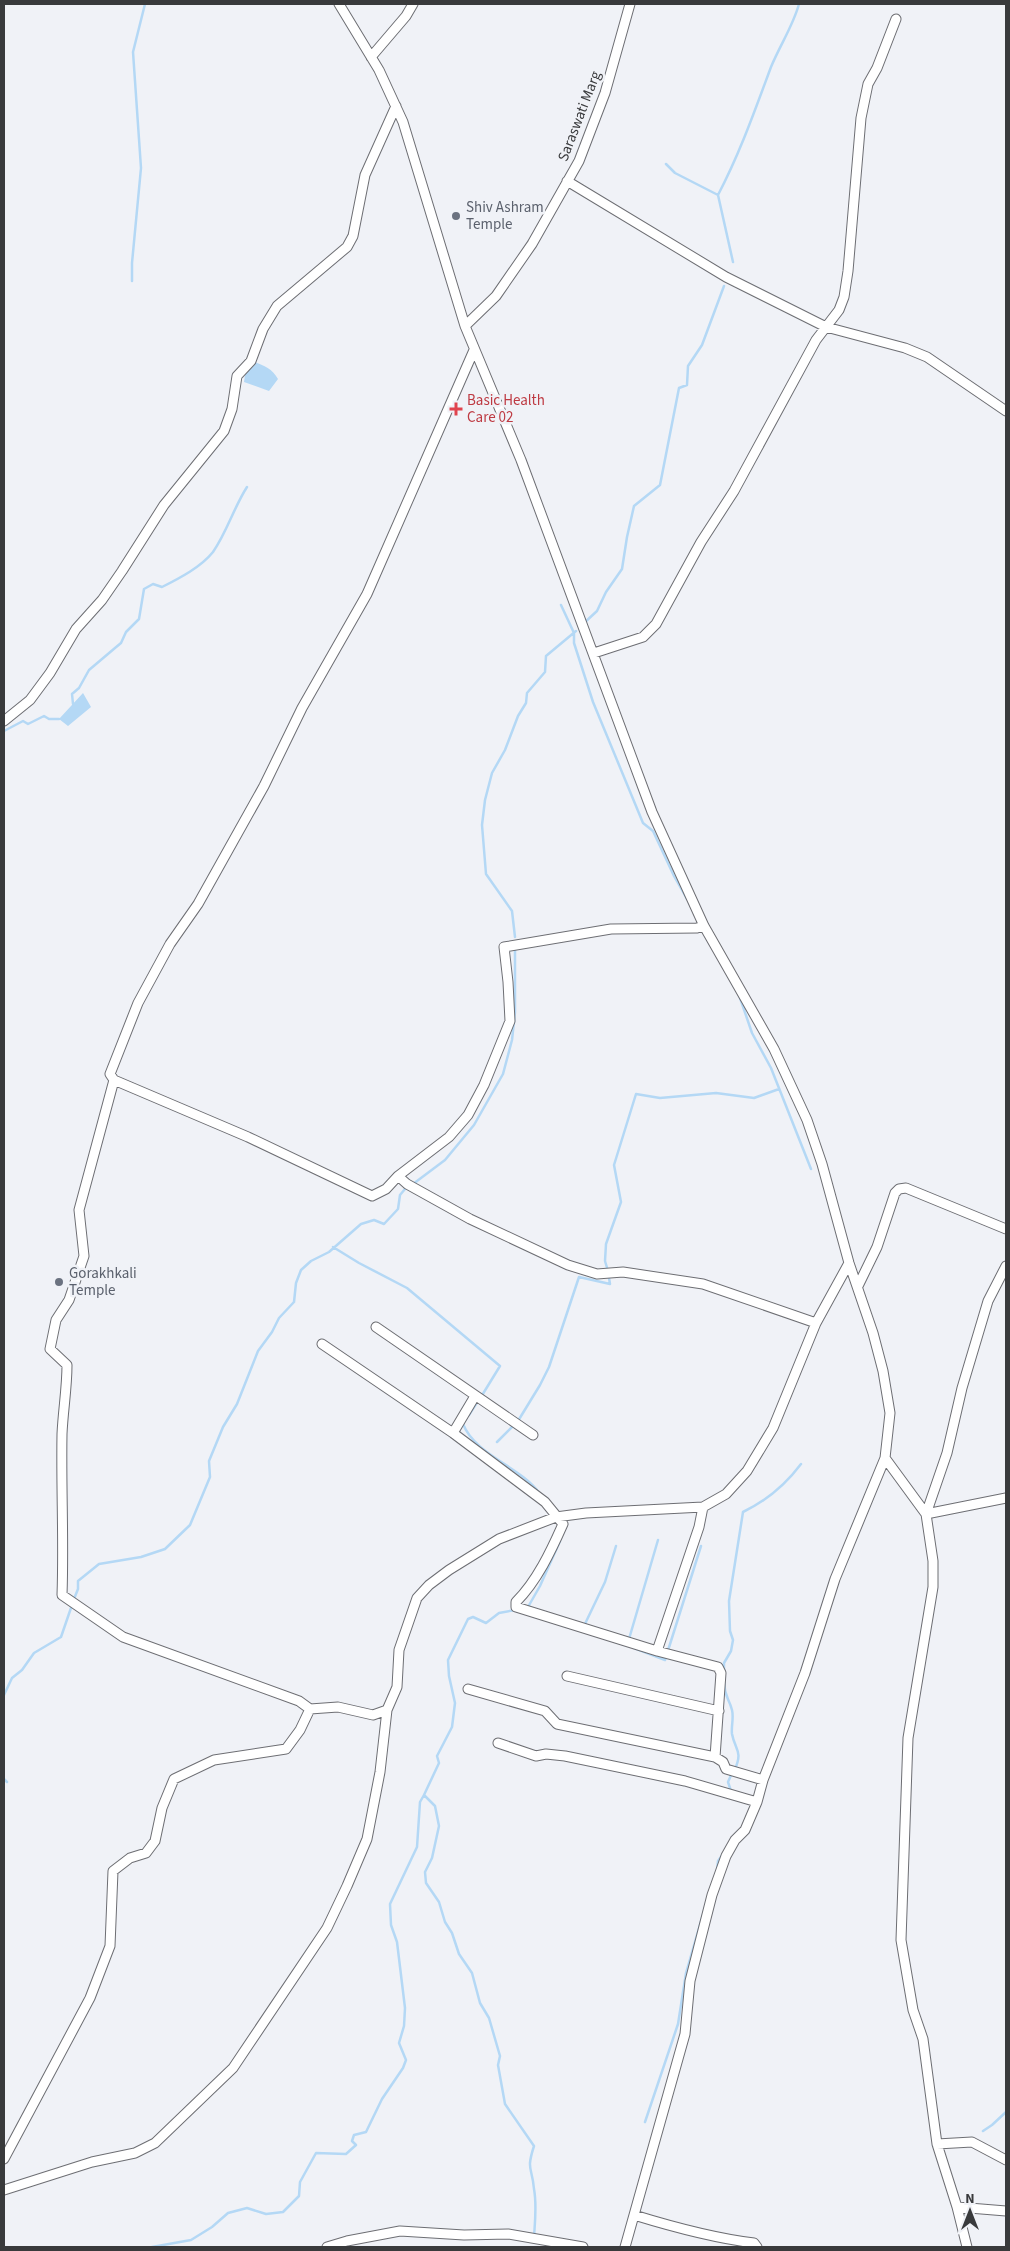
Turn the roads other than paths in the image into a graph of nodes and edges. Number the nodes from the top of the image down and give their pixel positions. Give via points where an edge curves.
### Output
1 (339, 4) edge
2 (413, 4) edge
3 (630, 4) edge
4 (896, 19) dead end
5 (371, 57) junction
6 (396, 106) junction
7 (567, 181) junction
8 (465, 326) junction
9 (826, 326) junction
10 (474, 350) junction
11 (1006, 411) edge
12 (594, 653) junction
13 (4, 721) edge
14 (704, 926) junction
15 (114, 1080) junction
16 (398, 1176) junction
17 (1006, 1229) edge
18 (849, 1263) junction
19 (1006, 1266) edge
20 (858, 1286) junction
21 (816, 1323) junction
22 (376, 1327) dead end
23 (322, 1344) dead end
24 (475, 1396) junction
25 (453, 1433) junction
26 (532, 1435) dead end
27 (885, 1458) junction
28 (1006, 1498) edge
29 (703, 1507) junction
30 (926, 1514) junction
31 (556, 1517) junction
32 (656, 1651) junction
33 (567, 1676) dead end
34 (468, 1689) dead end
35 (310, 1709) junction
36 (387, 1710) junction
37 (719, 1711) junction
38 (498, 1743) dead end
39 (715, 1757) junction
40 (763, 1780) junction
41 (757, 1802) junction
42 (938, 2144) junction
43 (4, 2159) edge
44 (1006, 2160) edge
45 (4, 2190) edge
46 (958, 2207) junction
47 (1006, 2211) edge
48 (634, 2215) junction
49 (327, 2247) edge
50 (583, 2247) edge
51 (625, 2247) edge
52 (757, 2247) edge
53 (967, 2247) edge

1 - 5 street
2 - 5 street
3 - 7 street, Saraswati Marg via 605,93 579,161
4 - 9 street via 868,84 861,118 844,297 839,310
5 - 6 street
6 - 8 street
6 - 13 street via 365,175 353,236 347,247 278,306 262,329 251,361 237,376 232,409 224,431 164,505 122,571 76,629 30,700
7 - 8 street, Saraswati Marg via 532,244 496,296
7 - 9 street via 726,277
8 - 10 street
9 - 11 street via 927,357
9 - 12 street via 656,624 643,637
10 - 12 street via 521,460
10 - 15 street via 367,594 302,708 260,795 138,1003 110,1074
12 - 14 street via 652,812
14 - 16 street via 611,929 504,946 510,1020 484,1085 468,1115 449,1137
14 - 18 street via 774,1049 806,1120 822,1164
15 - 16 street via 248,1137 360,1192 372,1196 386,1189
15 - 35 street via 79,1210 84,1256 69,1300 56,1320 50,1349 67,1365 62,1433 62,1595 123,1637 299,1702
16 - 21 street via 470,1219 568,1265 597,1274 623,1272 703,1284
17 - 20 street via 906,1188 899,1189
18 - 20 street
18 - 21 street
19 - 30 street via 988,1301 947,1453
20 - 27 street via 883,1371 890,1413
21 - 29 street via 773,1428 747,1471 726,1494
22 - 24 street
23 - 25 street
24 - 25 street
24 - 26 street
25 - 31 street via 545,1502
27 - 30 street
27 - 40 street via 835,1579 805,1673
28 - 30 street
29 - 31 street
29 - 32 street
30 - 42 street via 933,1587 908,1738 901,1940 913,2010 923,2039
31 - 32 street via 563,1524 559,1534 538,1574 516,1602 516,1607
31 - 36 street via 499,1539 449,1570 416,1598 398,1650 397,1687
32 - 37 street via 718,1667 721,1673
33 - 37 street
34 - 39 street via 546,1711 557,1724
35 - 36 street via 338,1707 373,1715
35 - 43 street via 286,1749 214,1760 174,1779 162,1808 155,1841 146,1853 130,1858 113,1871 110,1946 90,1998
36 - 45 street via 380,1772 367,1839 347,1886 327,1928 233,2068 155,2143 136,2153 92,2162
37 - 39 street
38 - 41 street via 536,1756 565,1756 685,1781
39 - 40 street via 726,1769
40 - 41 street
41 - 48 street via 745,1830 726,1856 712,1895 690,1981 685,2034
42 - 44 street via 972,2142
42 - 46 street
46 - 47 street
46 - 53 street
48 - 51 street
48 - 52 street
49 - 50 street via 347,2240 400,2231 508,2234

